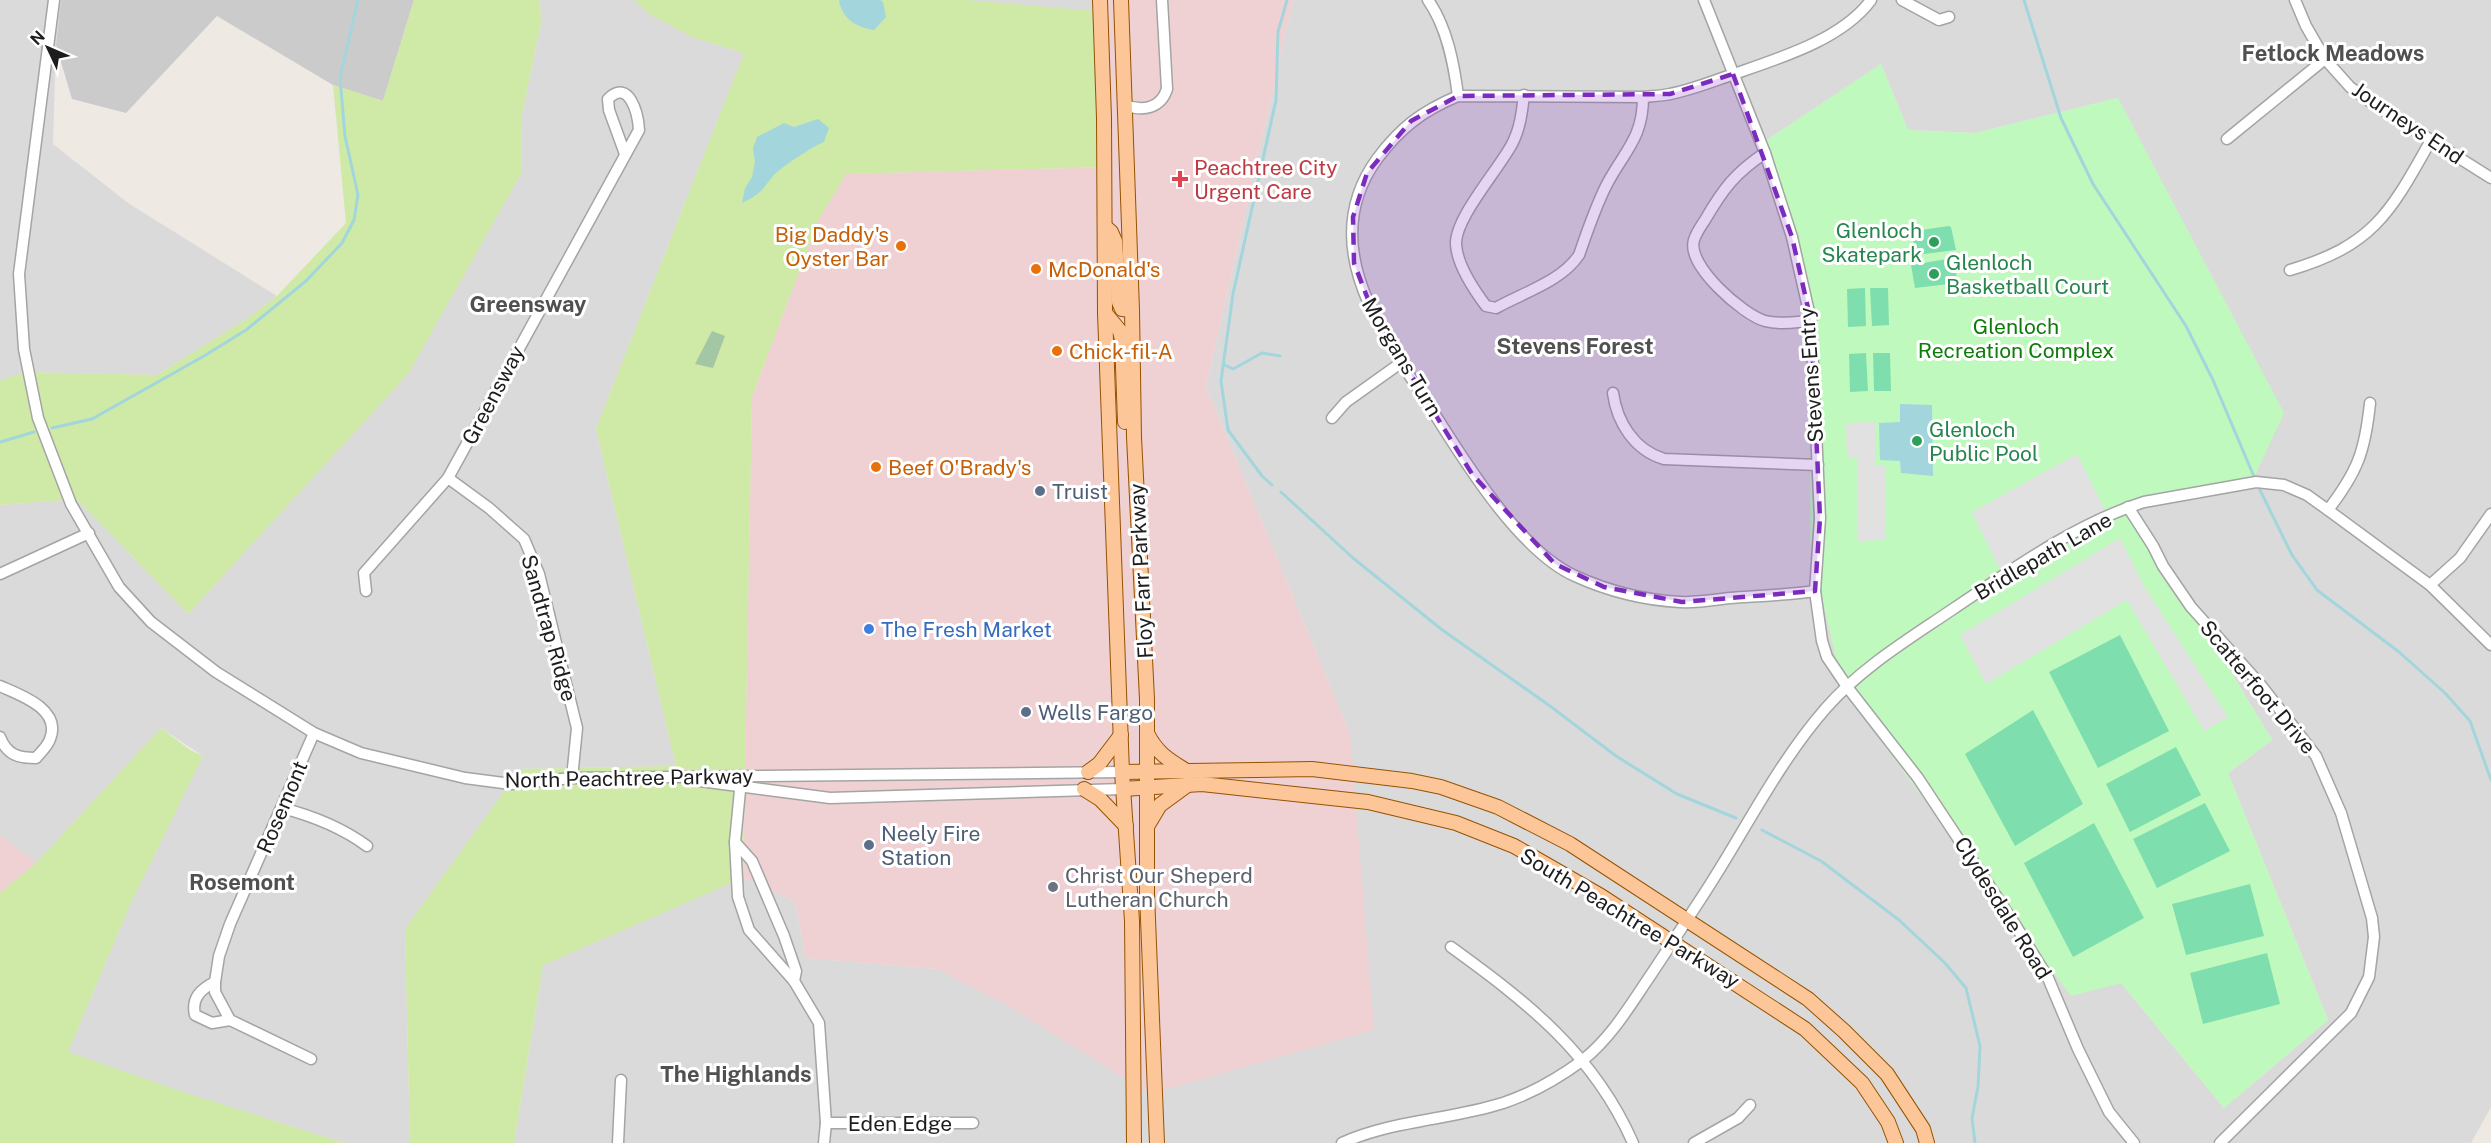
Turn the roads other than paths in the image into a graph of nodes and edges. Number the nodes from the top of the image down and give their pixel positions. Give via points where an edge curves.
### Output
1 (54, 0) edge
2 (1100, 0) edge
3 (1121, 0) edge
4 (1162, 0) edge
5 (1428, 0) edge
6 (1704, 0) edge
7 (1871, 0) edge
8 (1902, 0) edge
9 (2295, 0) edge
10 (1948, 17) dead end
11 (2325, 59) junction
12 (1733, 74) junction
13 (1524, 95) junction
14 (1458, 96) junction
15 (1643, 97) junction
16 (1125, 105) junction
17 (2227, 139) dead end
18 (2431, 141) junction
19 (1765, 153) junction
20 (625, 154) junction
21 (2491, 178) edge
22 (1105, 227) junction
23 (2290, 270) dead end
24 (1132, 310) junction
25 (1105, 313) junction
26 (1811, 321) junction
27 (1402, 362) junction
28 (1613, 393) dead end
29 (2370, 403) dead end
30 (1332, 418) dead end
31 (1134, 437) junction
32 (1818, 465) junction
33 (448, 478) junction
34 (2128, 507) junction
35 (2328, 510) junction
36 (2491, 514) edge
37 (89, 533) junction
38 (0, 574) edge
39 (2430, 585) junction
40 (366, 591) dead end
41 (1815, 591) junction
42 (2491, 645) edge
43 (0, 686) edge
44 (1848, 688) junction
45 (314, 733) junction
46 (1147, 734) junction
47 (1121, 735) junction
48 (0, 737) edge
49 (1185, 770) junction
50 (1147, 771) junction
51 (1088, 772) junction
52 (1122, 772) junction
53 (993, 773) junction
54 (572, 778) junction
55 (741, 781) junction
56 (1188, 785) junction
57 (1147, 788) junction
58 (1084, 789) junction
59 (1123, 789) junction
60 (995, 793) junction
61 (282, 808) junction
62 (1126, 826) junction
63 (1147, 827) junction
64 (735, 842) junction
65 (367, 846) dead end
66 (1687, 920) junction
67 (1673, 942) junction
68 (1451, 946) dead end
69 (794, 981) junction
70 (215, 982) junction
71 (230, 1020) junction
72 (312, 1059) dead end
73 (1582, 1060) junction
74 (621, 1080) dead end
75 (1750, 1105) dead end
76 (826, 1123) junction
77 (973, 1123) dead end
78 (618, 1143) edge
79 (824, 1143) edge
80 (1134, 1143) edge
81 (1157, 1143) edge
82 (1342, 1143) edge
83 (1633, 1143) edge
84 (1694, 1143) edge
85 (1896, 1143) edge
86 (1927, 1143) edge
87 (2134, 1143) edge
88 (2220, 1143) edge

1 - 37 street, North Peachtree Parkway via 18,274 32,398 71,504
2 - 22 main road, Floy Farr Parkway
3 - 16 main road, Floy Farr Parkway
4 - 16 street via 1167,89 1164,99 1142,108
5 - 14 street via 1442,28
6 - 12 street, Stevens Entry
7 - 12 street, Morgans Turn via 1862,13 1820,40
8 - 10 street via 1939,21
9 - 11 street, Journeys End
11 - 17 street
11 - 18 street, Journeys End via 2350,87
12 - 15 street, Morgans Turn via 1670,94
12 - 19 street, Stevens Entry
13 - 14 street, Morgans Turn
13 - 15 street, Morgans Turn
13 - 15 street via 1519,129 1512,144 1469,210 1455,242 1478,295 1486,306 1496,308 1573,264 1606,185 1639,131
14 - 27 street, Morgans Turn via 1411,121 1387,146 1367,173 1353,217 1354,263 1359,282
16 - 24 main road, Floy Farr Parkway
18 - 21 street, Journeys End
18 - 23 street via 2382,219 2367,233 2329,257
19 - 26 street, Stevens Entry via 1792,237
19 - 26 street via 1742,168 1726,186 1694,240 1694,254 1699,266 1755,317 1777,324
20 - 20 street, Greensway via 608,99 620,91 634,107 639,130
20 - 33 street, Greensway
22 - 24 main road via 1114,240 1119,302 1122,309
22 - 25 main road, Floy Farr Parkway
24 - 31 main road, Floy Farr Parkway
25 - 31 main road via 1120,331 1125,423
25 - 47 main road, Floy Farr Parkway
26 - 32 street, Stevens Entry
27 - 30 street via 1346,402
27 - 41 street, Morgans Turn via 1472,474 1531,543 1574,575 1647,599 1682,602
28 - 32 street via 1623,427 1651,455 1664,459
29 - 35 street via 2362,456
31 - 46 main road, Floy Farr Parkway
32 - 41 street, Stevens Entry via 1820,519
33 - 40 street, Greensway via 364,573
33 - 54 street, Sandtrap Ridge via 524,540 539,574 577,728
34 - 35 street, Bridlepath Lane via 2253,483 2284,485
34 - 44 street, Bridlepath Lane via 2020,565 1901,644
34 - 88 street, Scatterfoot Drive via 2190,607 2260,684 2316,756 2341,813 2372,918 2369,977 2351,1013
35 - 39 street, Bridlepath Lane
36 - 39 street via 2460,558
37 - 38 street
37 - 45 street, North Peachtree Parkway via 119,586 152,622 216,672
39 - 42 street, Bridlepath Lane
41 - 44 street, Stevens Entry via 1827,657
43 - 48 street via 38,703 53,729 50,741 36,758 18,758 4,747
44 - 66 street, Bridlepath Lane via 1827,706 1803,738
44 - 87 street, Clydesdale Road via 1900,754 2014,922 2048,978 2109,1112
45 - 54 street, North Peachtree Parkway via 361,753 465,778 511,784
45 - 61 street, Rosemont
46 - 49 main road via 1163,757
46 - 50 main road, Floy Farr Parkway
47 - 51 main road
47 - 52 main road, Floy Farr Parkway
49 - 50 main road, South Peachtree Parkway
49 - 66 main road, South Peachtree Parkway via 1312,769 1441,787 1478,799 1570,844
50 - 52 main road, South Peachtree Parkway
50 - 57 main road, Floy Farr Parkway
51 - 52 street, North Peachtree Parkway
51 - 53 street, North Peachtree Parkway
52 - 59 main road, Floy Farr Parkway
53 - 55 street, North Peachtree Parkway
53 - 60 street
54 - 55 street, North Peachtree Parkway via 661,776
55 - 60 street via 830,798
55 - 64 street
56 - 57 main road, South Peachtree Parkway
56 - 63 main road via 1160,805
56 - 67 main road, South Peachtree Parkway via 1368,802 1456,823 1514,846
57 - 59 main road, South Peachtree Parkway
57 - 63 main road, Floy Farr Parkway
58 - 59 street
58 - 60 street
58 - 62 main road
59 - 62 main road, Floy Farr Parkway
61 - 65 street via 327,822
61 - 70 street, Rosemont via 230,924
62 - 80 main road, Floy Farr Parkway via 1132,921
63 - 81 main road, Floy Farr Parkway
64 - 69 street via 752,861 769,901 796,971
64 - 69 street via 738,897 749,930
66 - 67 street, Bridlepath Lane
66 - 86 main road, South Peachtree Parkway via 1808,999 1845,1031 1887,1074
67 - 73 street, Bridlepath Lane via 1615,1028
67 - 85 main road, South Peachtree Parkway via 1805,1029 1835,1055 1862,1083 1888,1122
68 - 73 street via 1541,1015
69 - 76 street via 819,1023
70 - 71 street, Rosemont via 215,992
70 - 71 street via 196,996 195,1014 212,1023
71 - 72 street
73 - 82 street, Bridlepath Lane via 1504,1103 1401,1124
73 - 83 street via 1620,1115
74 - 78 street
75 - 84 street via 1738,1118
76 - 77 street, Eden Edge
76 - 79 street

